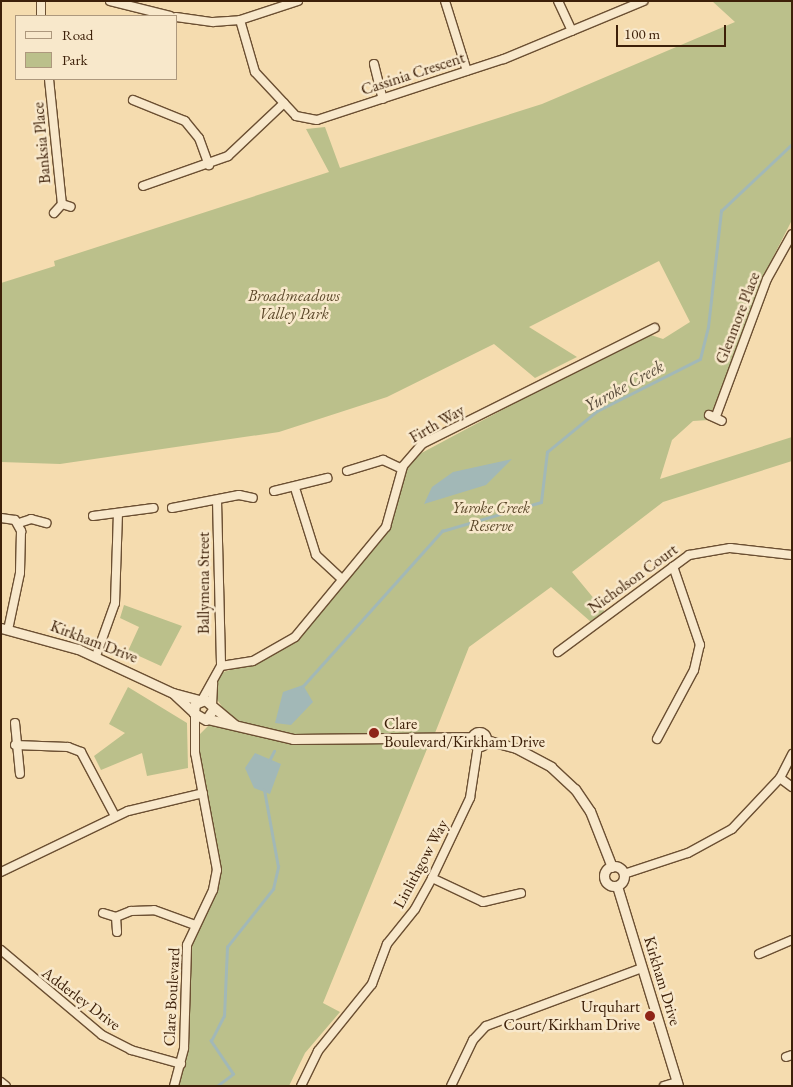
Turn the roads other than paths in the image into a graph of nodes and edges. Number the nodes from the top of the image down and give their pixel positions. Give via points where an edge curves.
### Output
1 (41, 1) edge
2 (110, 1) edge
3 (298, 1) edge
4 (445, 1) edge
5 (558, 1) edge
6 (643, 1) edge
7 (41, 15) edge
8 (166, 15) edge
9 (178, 18) edge
10 (240, 20) junction
11 (572, 31) junction
12 (374, 64) dead end
13 (467, 71) junction
14 (48, 80) edge
15 (383, 99) junction
16 (133, 100) dead end
17 (284, 102) junction
18 (209, 165) junction
19 (142, 186) dead end
20 (62, 204) junction
21 (71, 207) dead end
22 (54, 213) dead end
23 (792, 234) edge
24 (655, 328) dead end
25 (716, 417) dead end
26 (402, 469) junction
27 (347, 472) dead end
28 (327, 478) dead end
29 (295, 488) junction
30 (274, 492) dead end
31 (253, 498) dead end
32 (217, 500) junction
33 (153, 508) dead end
34 (172, 508) dead end
35 (118, 513) junction
36 (93, 516) dead end
37 (1, 518) edge
38 (19, 523) junction
39 (46, 523) dead end
40 (792, 555) edge
41 (673, 566) junction
42 (341, 578) junction
43 (5, 629) edge
44 (558, 652) dead end
45 (96, 656) junction
46 (221, 666) junction
47 (213, 681) junction
48 (173, 693) junction
49 (201, 700) junction
50 (213, 706) junction
51 (194, 714) junction
52 (207, 720) junction
53 (16, 723) dead end
54 (240, 728) junction
55 (196, 737) junction
56 (472, 737) junction
57 (657, 739) dead end
58 (486, 740) junction
59 (15, 745) junction
60 (478, 746) junction
61 (792, 754) edge
62 (20, 774) dead end
63 (780, 778) junction
64 (792, 787) edge
65 (203, 793) junction
66 (115, 816) junction
67 (612, 867) junction
68 (1, 872) edge
69 (624, 874) junction
70 (432, 878) junction
71 (617, 886) junction
72 (521, 893) dead end
73 (103, 913) dead end
74 (116, 917) junction
75 (195, 925) junction
76 (117, 932) dead end
77 (792, 940) edge
78 (1, 950) edge
79 (759, 954) dead end
80 (642, 968) junction
81 (181, 1064) junction
82 (1, 1082) edge
83 (678, 1084) edge
84 (6, 1086) edge
85 (174, 1086) edge
86 (301, 1086) edge
87 (451, 1086) edge
88 (664, 1086) edge

1 - 7 street
2 - 8 street
3 - 10 street
4 - 13 street
5 - 11 street
6 - 11 street, Cassinia Crescent
9 - 10 street
10 - 17 street, Cassinia Crescent via 256,72
11 - 13 street, Cassinia Crescent
12 - 15 street
13 - 15 street, Cassinia Crescent
14 - 20 street, Banksia Place
15 - 17 street, Cassinia Crescent via 311,120 296,116
16 - 18 street via 185,121 199,138
17 - 18 street via 243,144
18 - 19 street
20 - 21 street, Banksia Place
20 - 22 street, Banksia Place
23 - 25 street, Glenmore Place via 767,279
24 - 26 street, Firth Way via 422,444
26 - 27 street via 383,460
26 - 42 street, Firth Way via 386,527
28 - 29 street
29 - 30 street
29 - 42 street via 316,555
31 - 32 street via 239,495
32 - 34 street
32 - 46 street, Ballymena Street
33 - 35 street
35 - 36 street
35 - 45 street via 115,603
37 - 38 street
38 - 39 street via 31,519
38 - 43 street via 20,572
40 - 41 street, Nicholson Court via 709,550 689,555
41 - 44 street, Nicholson Court
41 - 57 street via 700,645 694,670
42 - 46 street, Firth Way via 295,637 253,661
43 - 45 street, Kirkham Drive
45 - 48 street, Kirkham Drive
46 - 47 street
47 - 49 street
47 - 50 street
48 - 49 street, Kirkham Drive
48 - 51 street, Kirkham Drive
49 - 50 street, Kirkham Drive
49 - 51 street
50 - 52 street
50 - 54 street
51 - 52 street
51 - 55 street, Clare Boulevard
52 - 54 street
52 - 55 street
53 - 59 street
54 - 56 street via 293,740
55 - 65 street, Clare Boulevard
56 - 58 street via 479,732
56 - 60 street
58 - 60 street
58 - 67 street via 516,748 551,767 575,789 590,811
59 - 62 street
59 - 66 street via 77,750 88,762
60 - 70 street, Linlithgow Way via 470,798
61 - 63 street
63 - 64 street
63 - 69 street via 753,811 710,844
65 - 66 street
65 - 75 street, Clare Boulevard via 217,870 214,890
66 - 68 street
67 - 69 street
67 - 71 street, Kirkham Drive via 605,879
69 - 71 street
70 - 72 street via 483,902
70 - 86 street, Linlithgow Way via 415,909 386,944 372,984 318,1052
71 - 80 street, Kirkham Drive
73 - 74 street
74 - 75 street via 146,909
74 - 76 street
75 - 81 street, Clare Boulevard via 188,945
77 - 79 street
78 - 81 street, Adderley Drive via 102,1034 131,1050
80 - 83 street, Kirkham Drive
80 - 87 street via 486,1026 473,1040
81 - 85 street, Clare Boulevard
82 - 84 street
83 - 88 street

